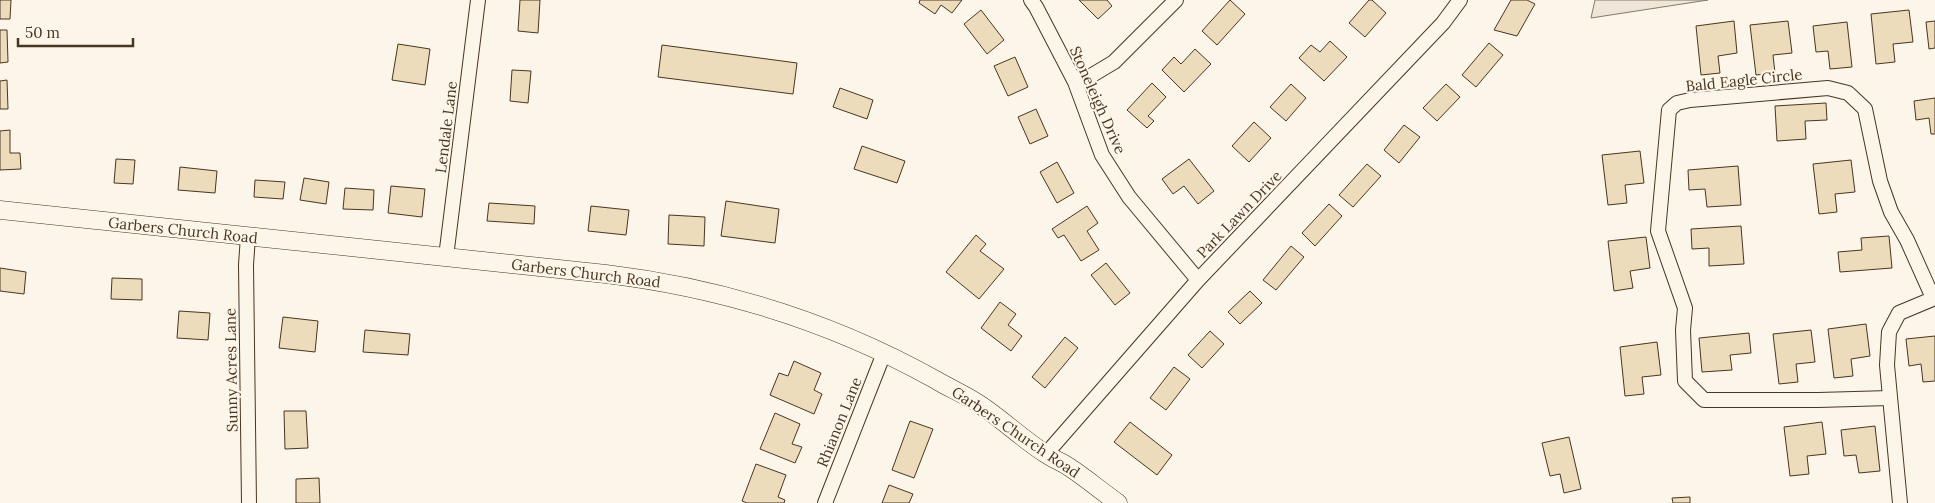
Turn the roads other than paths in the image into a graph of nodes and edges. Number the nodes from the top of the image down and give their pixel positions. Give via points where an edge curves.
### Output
1 (478, 0) edge
2 (1031, 0) edge
3 (1176, 0) edge
4 (1460, 0) edge
5 (1075, 82) junction
6 (0, 210) edge
7 (248, 236) junction
8 (446, 257) junction
9 (1198, 280) junction
10 (1934, 298) edge
11 (884, 353) junction
12 (1890, 398) junction
13 (1046, 454) junction
14 (250, 503) edge
15 (825, 503) edge
16 (1118, 503) edge
17 (1900, 503) edge

1 - 8 street, Lendale Lane
2 - 5 street, Stoneleigh Drive
3 - 5 street via 1114,62
4 - 9 street, Park Lawn Drive via 1443,23
5 - 9 street, Stoneleigh Drive via 1102,155 1129,197
6 - 7 street, Garbers Church Road
7 - 8 street, Garbers Church Road
7 - 14 street, Sunny Acres Lane
8 - 11 street, Garbers Church Road via 680,285 766,307
9 - 13 street, Park Lawn Drive
10 - 12 street via 1899,313 1889,332
10 - 12 street, Bald Eagle Circle via 1891,212 1880,180 1865,109 1848,93 1828,88 1690,100 1677,103 1669,110 1658,231 1686,308 1685,381 1704,400
11 - 13 street, Garbers Church Road via 982,406
11 - 15 street, Rhianon Lane
12 - 17 street
13 - 16 street, Garbers Church Road via 1067,465

